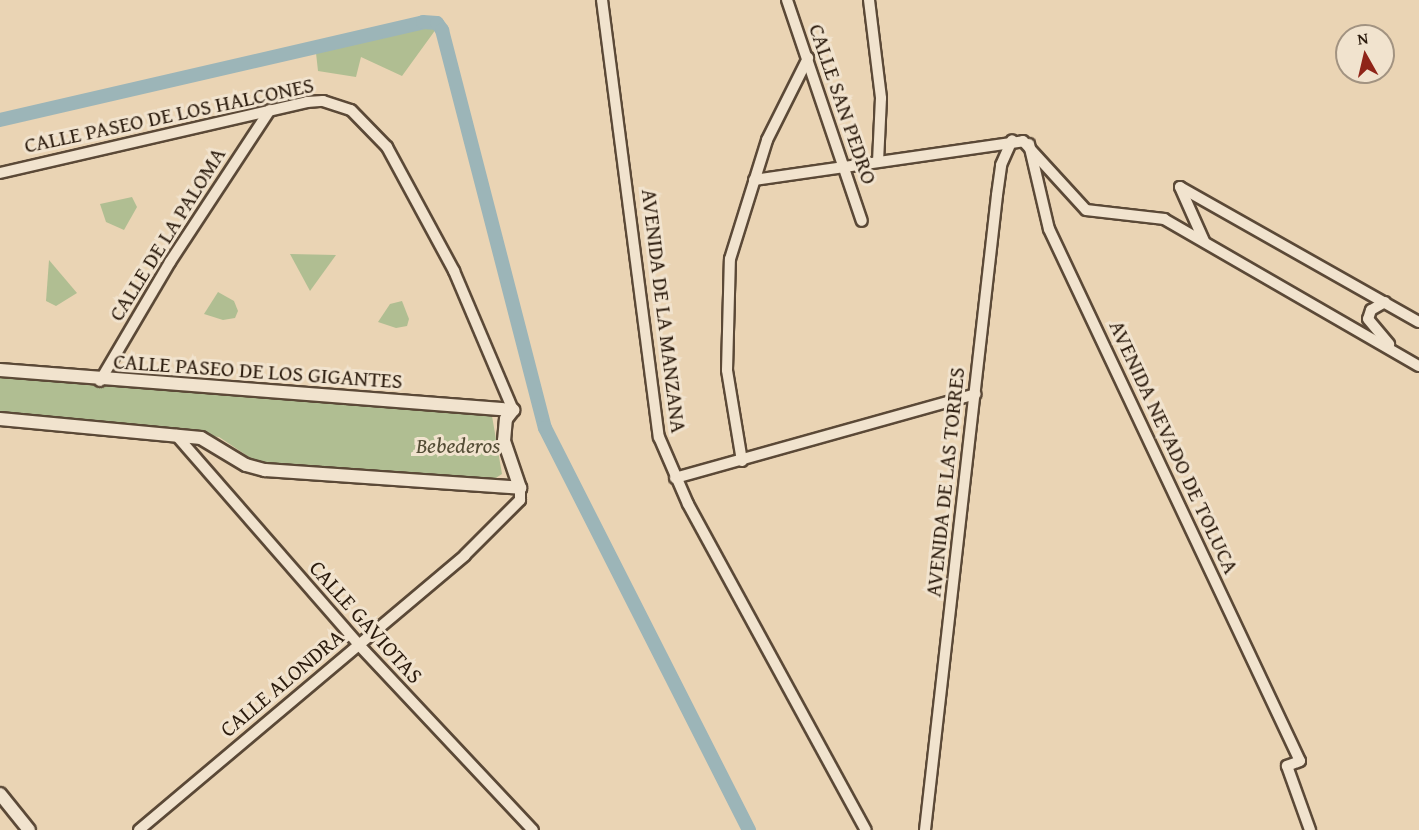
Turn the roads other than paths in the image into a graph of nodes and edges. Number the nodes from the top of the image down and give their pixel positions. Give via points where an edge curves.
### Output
1 (602, 0) edge
2 (787, 0) edge
3 (868, 0) edge
4 (808, 58) junction
5 (270, 110) junction
6 (1012, 140) junction
7 (1026, 143) junction
8 (878, 161) junction
9 (844, 166) junction
10 (0, 173) edge
11 (754, 180) junction
12 (862, 221) dead end
13 (1204, 241) junction
14 (1385, 302) junction
15 (1419, 322) edge
16 (1397, 353) junction
17 (1419, 366) edge
18 (0, 370) edge
19 (100, 381) junction
20 (975, 394) junction
21 (513, 410) junction
22 (0, 419) edge
23 (176, 435) junction
24 (742, 461) junction
25 (675, 478) junction
26 (520, 488) junction
27 (359, 645) junction
28 (0, 794) edge
29 (29, 830) edge
30 (139, 830) edge
31 (533, 830) edge
32 (866, 830) edge
33 (925, 830) edge
34 (1310, 830) edge

1 - 25 street, AVENIDA DE LA MANZANA via 654,418
2 - 4 street, CALLE SAN PEDRO
3 - 8 street via 881,98
4 - 9 street, CALLE SAN PEDRO
4 - 11 street via 767,140
5 - 10 street, CALLE PASEO DE LOS HALCONES
5 - 19 street, CALLE DE LA PALOMA via 170,262
5 - 21 street, CALLE PASEO DE LOS HALCONES via 307,102 337,104 351,110 375,132 454,271
6 - 7 street
6 - 8 street
6 - 20 street, AVENIDA DE LAS TORRES via 1001,165
7 - 13 street via 1086,210 1164,219
7 - 34 street, AVENIDA NEVADO DE TOLUCA via 1049,229 1300,761 1287,766
8 - 9 street
9 - 11 street
9 - 12 street, CALLE SAN PEDRO
11 - 24 street via 730,259 726,308 727,370
13 - 14 street via 1180,187
13 - 16 street
14 - 15 street
14 - 16 street via 1371,310 1368,319
16 - 17 street
18 - 19 main road, CALLE PASEO DE LOS GIGANTES
19 - 21 main road, CALLE PASEO DE LOS GIGANTES
20 - 24 street
20 - 33 street, AVENIDA DE LAS TORRES
21 - 26 main road via 507,446
22 - 23 main road
23 - 26 main road via 201,438 246,465 265,470
23 - 27 street, CALLE GAVIOTAS
24 - 25 street
25 - 32 street, AVENIDA DE LA MANZANA
26 - 27 street, CALLE ALONDRA via 519,502 465,555
27 - 30 street, CALLE ALONDRA
27 - 31 street, CALLE GAVIOTAS
28 - 29 main road

